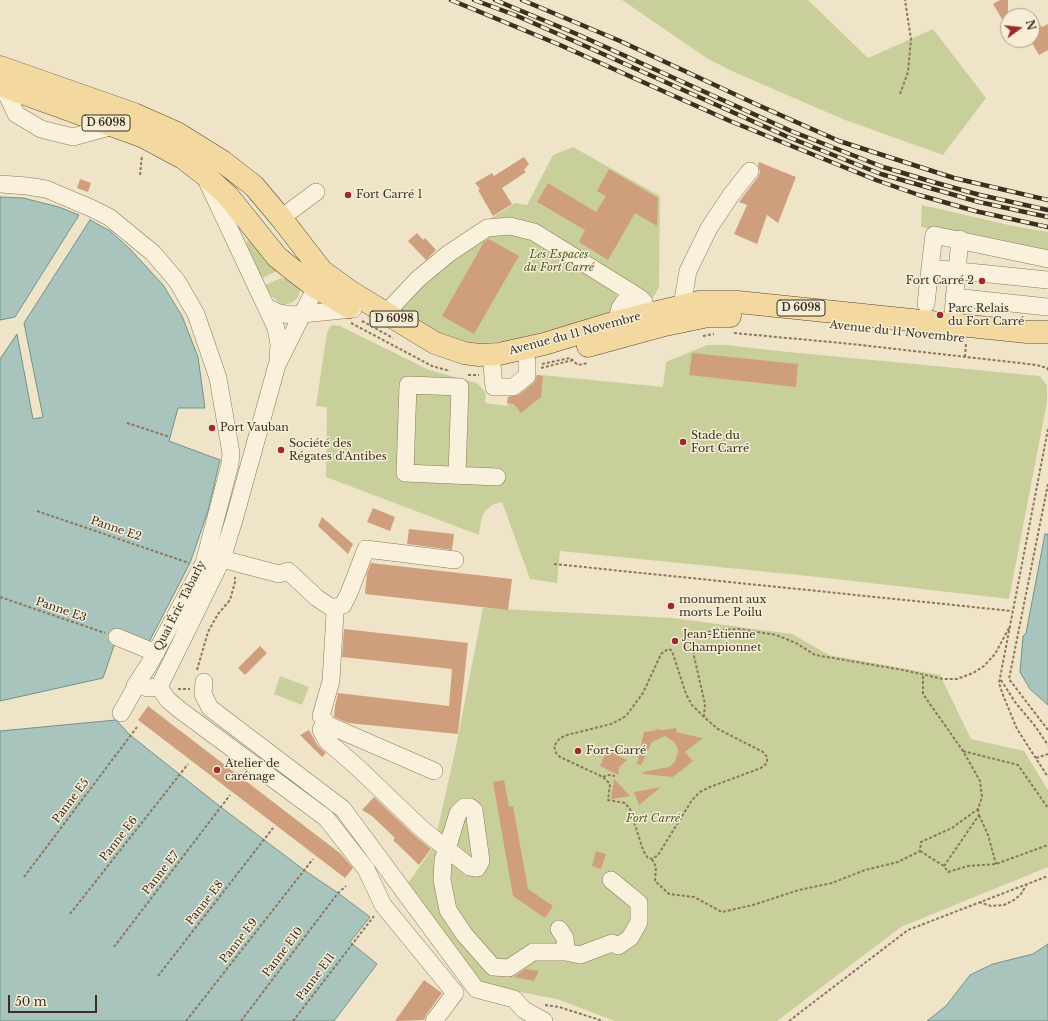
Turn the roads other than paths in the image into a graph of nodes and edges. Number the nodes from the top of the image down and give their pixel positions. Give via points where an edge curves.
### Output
1 (1, 79) edge
2 (750, 171) dead end
3 (205, 175) junction
4 (0, 184) edge
5 (316, 192) dead end
6 (250, 224) junction
7 (290, 231) junction
8 (960, 239) junction
9 (239, 248) junction
10 (1048, 259) edge
11 (930, 268) junction
12 (957, 272) junction
13 (1048, 280) edge
14 (314, 286) junction
15 (624, 294) junction
16 (954, 297) junction
17 (926, 304) dead end
18 (645, 306) junction
19 (682, 306) junction
20 (1048, 307) edge
21 (268, 308) junction
22 (353, 309) junction
23 (301, 314) junction
24 (385, 314) junction
25 (616, 322) junction
26 (1048, 332) edge
27 (961, 340) junction
28 (1048, 344) edge
29 (594, 345) junction
30 (527, 362) junction
31 (277, 365) junction
32 (492, 366) junction
33 (457, 475) junction
34 (497, 477) dead end
35 (226, 560) junction
36 (455, 560) dead end
37 (332, 608) junction
38 (117, 637) road end
39 (156, 653) junction
40 (201, 684) road end
41 (158, 687) junction
42 (134, 688) junction
43 (121, 713) dead end
44 (325, 722) junction
45 (434, 771) dead end
46 (611, 880) dead end
47 (559, 929) dead end
48 (566, 952) junction
49 (544, 1013) edge
50 (434, 1021) edge

1 - 3 main road, Avenue du 11 Novembre / D 6098 via 144,137 183,158
1 - 7 main road, Avenue du 11 Novembre / D 6098 via 134,114 177,133 222,161 254,186
2 - 19 lane via 709,228 688,271
3 - 6 main road, Avenue du 11 Novembre / D 6098 via 228,196
3 - 9 lane
4 - 39 lane, Quai Éric Tabarly via 46,189 91,208 109,217 153,253 177,281 196,314 218,378 231,452 230,464 204,563
5 - 7 lane
6 - 7 main road via 260,221
6 - 9 lane
6 - 14 main road, Avenue du 11 Novembre / D 6098 via 277,257
7 - 14 main road via 308,262
7 - 24 main road, Avenue du 11 Novembre / D 6098 via 322,271
8 - 10 lane
8 - 11 lane via 934,235
8 - 12 lane
9 - 21 lane
11 - 12 lane
11 - 17 lane
12 - 13 lane
12 - 16 lane
14 - 22 main road, Avenue du 11 Novembre / D 6098
14 - 23 lane via 313,293
15 - 18 lane
15 - 24 lane via 534,232 510,226 486,228 418,279
15 - 25 lane
16 - 20 lane
16 - 27 lane
18 - 19 main road, Avenue du 11 Novembre / D 6098
18 - 25 main road, Avenue du 11 Novembre / D 6098
18 - 29 main road via 648,322 605,336
19 - 27 main road, Avenue du 11 Novembre / D 6098 via 699,302 738,302
21 - 23 lane via 279,313
21 - 31 lane via 279,344
22 - 23 lane
22 - 32 main road, Avenue du 11 Novembre / D 6098 via 439,356 460,362
23 - 31 lane
24 - 25 main road, Avenue du 11 Novembre / D 6098 via 435,343 479,356 544,344
26 - 27 main road, Avenue du 11 Novembre / D 6098
27 - 28 main road, Avenue du 11 Novembre / D 6098
27 - 29 main road, Avenue du 11 Novembre / D 6098 via 951,329 946,333 741,316 708,316
29 - 30 main road, Avenue du 11 Novembre / D 6098
30 - 32 main road, Avenue du 11 Novembre / D 6098
30 - 32 lane via 527,376 513,387 494,387
31 - 35 lane via 234,520
33 - 33 lane via 405,474 408,385 460,387
33 - 34 lane
35 - 37 lane via 279,574 288,571 317,598
35 - 41 lane
36 - 37 lane via 366,549 343,605
37 - 44 lane via 335,613 331,681 322,716
38 - 39 lane
39 - 42 lane, Quai Éric Tabarly
40 - 49 lane via 210,708 342,809 476,989 514,999 524,1010
41 - 42 lane
41 - 50 lane via 180,710 326,818 366,869 383,905 455,994
42 - 43 lane, Quai Éric Tabarly
44 - 45 lane
44 - 48 lane via 321,730 327,741 422,830 447,849 442,880 448,910 464,934 493,967 509,968 533,952
46 - 48 lane via 639,903 639,922 630,938 618,946 612,944 580,955
47 - 48 lane via 565,938

